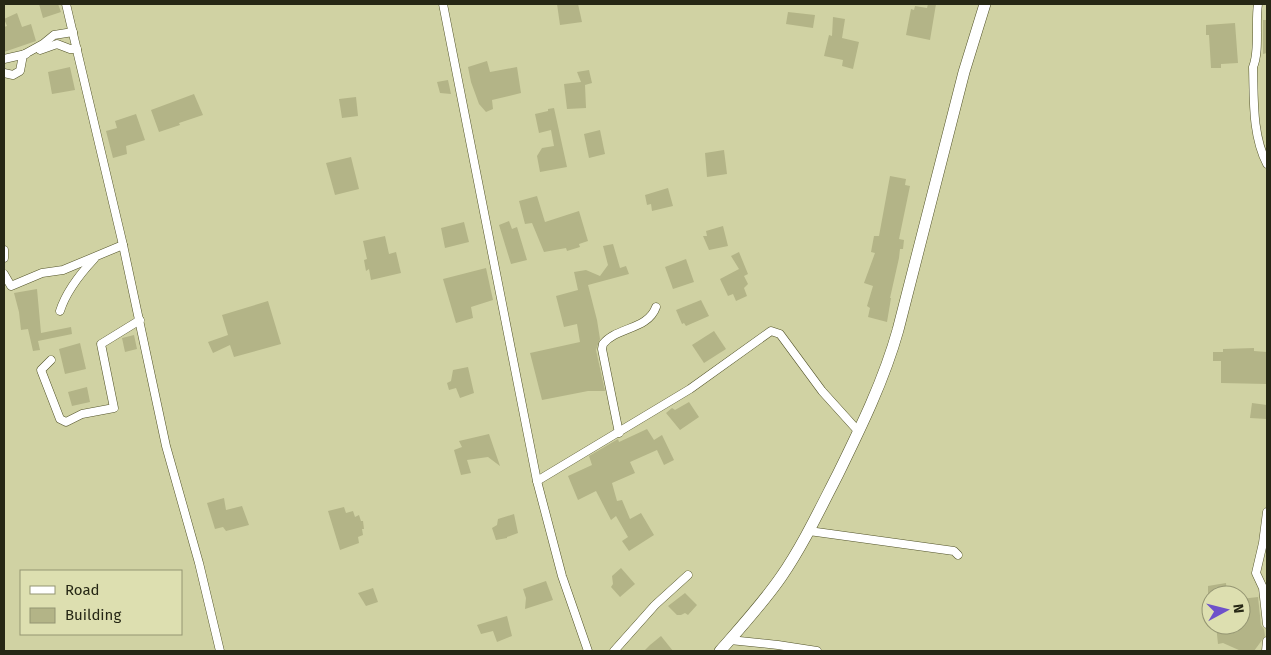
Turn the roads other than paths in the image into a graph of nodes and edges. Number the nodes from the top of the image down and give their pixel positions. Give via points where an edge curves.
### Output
1 (66, 4) edge
2 (443, 4) edge
3 (985, 4) edge
4 (1258, 4) edge
5 (73, 32) junction
6 (77, 49) junction
7 (23, 55) junction
8 (4, 59) edge
9 (4, 73) edge
10 (1267, 164) edge
11 (123, 245) junction
12 (4, 250) edge
13 (97, 256) junction
14 (4, 258) edge
15 (4, 274) edge
16 (656, 307) dead end
17 (60, 311) dead end
18 (140, 320) junction
19 (51, 360) dead end
20 (620, 432) junction
21 (858, 432) junction
22 (537, 481) junction
23 (1267, 512) edge
24 (809, 531) junction
25 (958, 555) dead end
26 (688, 575) dead end
27 (1267, 624) edge
28 (730, 640) junction
29 (1267, 640) edge
30 (220, 651) edge
31 (588, 651) edge
32 (614, 651) edge
33 (720, 651) edge
34 (817, 651) edge
35 (1266, 651) edge

1 - 5 street
2 - 22 street
3 - 21 main road via 891,354
4 - 10 street via 1253,67 1255,116 1260,151
5 - 6 street
5 - 7 street via 54,35
6 - 7 street via 70,50 57,44
6 - 11 street
7 - 8 street
7 - 9 street via 20,71 13,75
11 - 13 street
11 - 18 street
12 - 14 street
13 - 15 street via 11,286
13 - 17 street via 64,297
16 - 20 street via 650,318 603,344
18 - 19 street via 101,344 114,408 82,414 66,422 60,419 42,370
18 - 30 street via 166,446
20 - 21 street via 774,331 780,334 822,391
20 - 22 street
21 - 24 main road
22 - 31 street via 562,576
23 - 27 street via 1256,573 1264,595
24 - 25 street via 954,551
24 - 28 main road via 779,579
26 - 32 street via 654,606
28 - 33 main road
28 - 34 street
29 - 35 street

